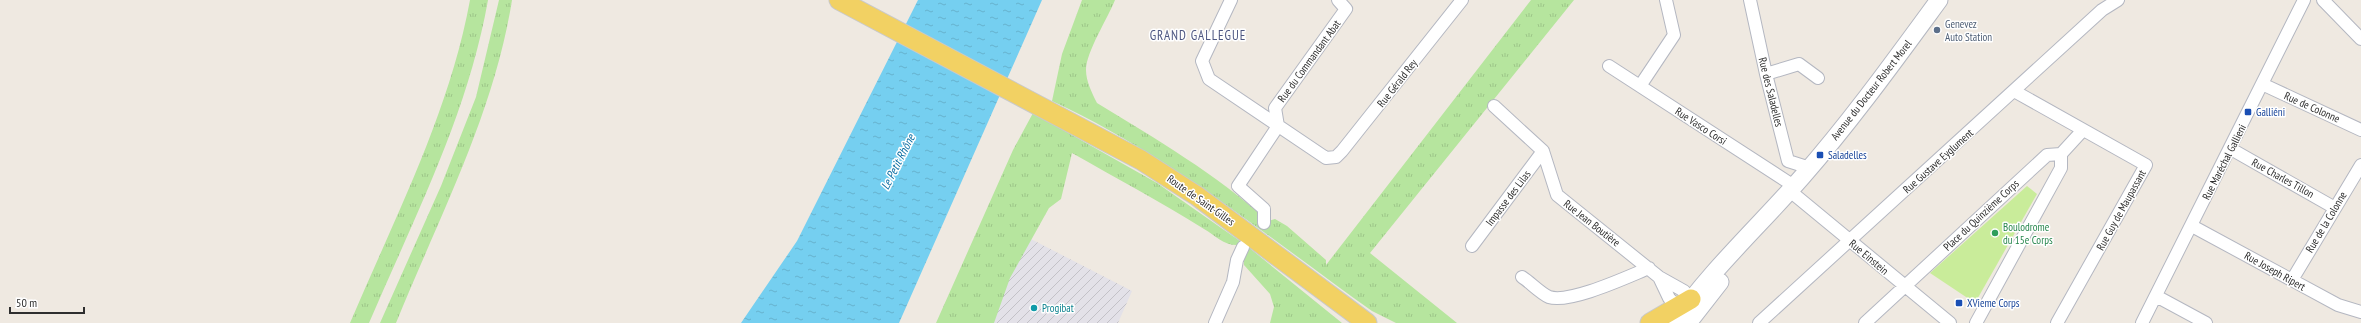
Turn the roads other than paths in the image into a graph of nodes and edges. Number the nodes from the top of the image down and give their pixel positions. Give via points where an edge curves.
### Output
1 (839, 0) edge
2 (1231, 0) edge
3 (1338, 0) edge
4 (1462, 0) edge
5 (1666, 0) edge
6 (1750, 0) edge
7 (1939, 0) edge
8 (2118, 0) edge
9 (2304, 0) edge
10 (2323, 0) edge
11 (2361, 39) edge
12 (1608, 66) dead end
13 (1766, 74) junction
14 (1818, 78) dead end
15 (2262, 84) junction
16 (1640, 86) junction
17 (2014, 91) junction
18 (1494, 106) dead end
19 (1278, 126) junction
20 (2083, 130) junction
21 (2361, 130) edge
22 (2231, 149) junction
23 (1543, 151) junction
24 (2061, 154) junction
25 (1788, 161) junction
26 (2361, 165) edge
27 (1810, 168) junction
28 (1775, 174) junction
29 (1792, 188) junction
30 (2335, 208) junction
31 (1264, 223) dead end
32 (2192, 226) junction
33 (1850, 241) junction
34 (1472, 246) dead end
35 (1243, 247) dead end
36 (1649, 268) junction
37 (1522, 276) dead end
38 (2292, 280) junction
39 (1904, 286) junction
40 (2156, 296) junction
41 (2361, 312) edge
42 (1684, 314) edge
43 (1359, 317) edge
44 (1214, 323) edge
45 (1650, 323) edge
46 (1759, 323) edge
47 (1865, 323) edge
48 (1950, 323) edge
49 (1976, 323) edge
50 (2057, 323) edge
51 (2142, 323) edge
52 (2206, 323) edge

1 - 43 main road, Route de Saint-Gilles via 1147,164 1197,196
2 - 19 street via 1202,61 1209,79
3 - 19 street, Rue du Commandant Abat via 1346,9 1275,108
4 - 19 street, Rue Gérald Rey via 1336,156 1326,158
5 - 16 street via 1674,35
6 - 13 street, Rue des Saladelles
7 - 27 street, Avenue du Docteur Robert Morel via 1851,118
8 - 17 street, Rue Gustave Eyglument via 2102,10
9 - 15 street, Rue Maréchal Gallieni
10 - 11 street
12 - 16 street, Rue Vasco Corsi
13 - 14 street via 1799,64
13 - 25 street, Rue des Saladelles
15 - 21 street, Rue de Colonne
15 - 22 street, Rue Maréchal Gallieni
16 - 28 street, Rue Vasco Corsi
17 - 20 street, Rue Guy de Maupassant
17 - 33 street, Rue Gustave Eyglument
18 - 23 street
19 - 31 street via 1238,186 1264,209
20 - 24 street
20 - 50 street, Rue Guy de Maupassant via 2146,165
22 - 30 street, Rue Charles Tillon
22 - 32 street, Rue Maréchal Gallieni
23 - 34 street, Impasse des Lilas
23 - 36 street, Rue Jean Boutière via 1557,196
24 - 39 street, Place du Quinzième Corps via 2046,155
24 - 49 street via 2061,168
25 - 27 street
25 - 28 street
26 - 30 street, Rue de la Colonne
27 - 29 street, Avenue du Docteur Robert Morel
28 - 29 street, Rue Vasco Corsi
29 - 33 street, Rue Einstein
29 - 42 street, Avenue du Docteur Robert Morel via 1744,239
30 - 38 street, Rue de la Colonne
32 - 38 street, Rue Joseph Ripert
32 - 40 street, Rue Maréchal Gallieni
33 - 39 street, Rue Einstein
33 - 46 street, Rue Gustave Eyglument
35 - 44 street via 1237,260 1233,282
36 - 37 street via 1599,288 1562,298 1549,297
36 - 42 street, Rue Jean Boutière via 1659,277 1671,282
38 - 41 street, Rue Joseph Ripert via 2338,305
39 - 47 street, Place du Quinzième Corps
39 - 48 street, Rue Einstein
40 - 51 street, Rue Maréchal Gallieni
40 - 52 street
42 - 45 main road

